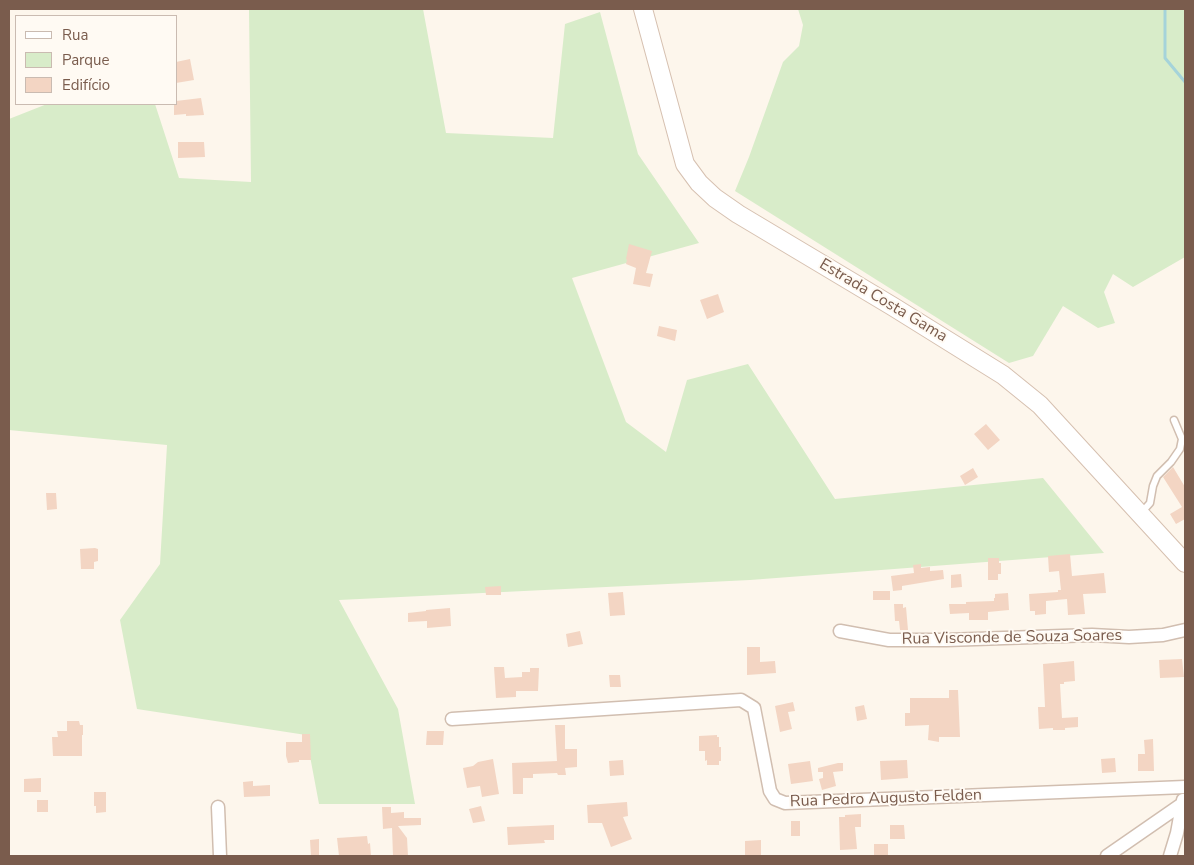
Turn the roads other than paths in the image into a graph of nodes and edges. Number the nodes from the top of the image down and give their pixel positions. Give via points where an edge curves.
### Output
1 (643, 9) edge
2 (1174, 420) dead end
3 (1140, 514) junction
4 (1185, 563) edge
5 (1185, 630) edge
6 (840, 631) dead end
7 (452, 719) dead end
8 (1184, 787) edge
9 (1184, 802) edge
10 (218, 807) dead end
11 (220, 856) edge
12 (1107, 856) edge
13 (1170, 856) edge

1 - 3 main road, Estrada Costa Gama via 686,164 699,183 738,214 1003,375 1040,405
2 - 3 lane via 1182,439 1180,449 1157,476 1150,503
3 - 4 main road, Estrada Costa Gama
5 - 6 street, Rua Visconde de Souza Soares via 1129,637 1092,634 946,640 889,640
7 - 8 street, Rua Pedro Augusto Felden via 741,700 754,708 770,791 775,799 785,803
8 - 9 street
9 - 12 street
9 - 13 street
10 - 11 street

